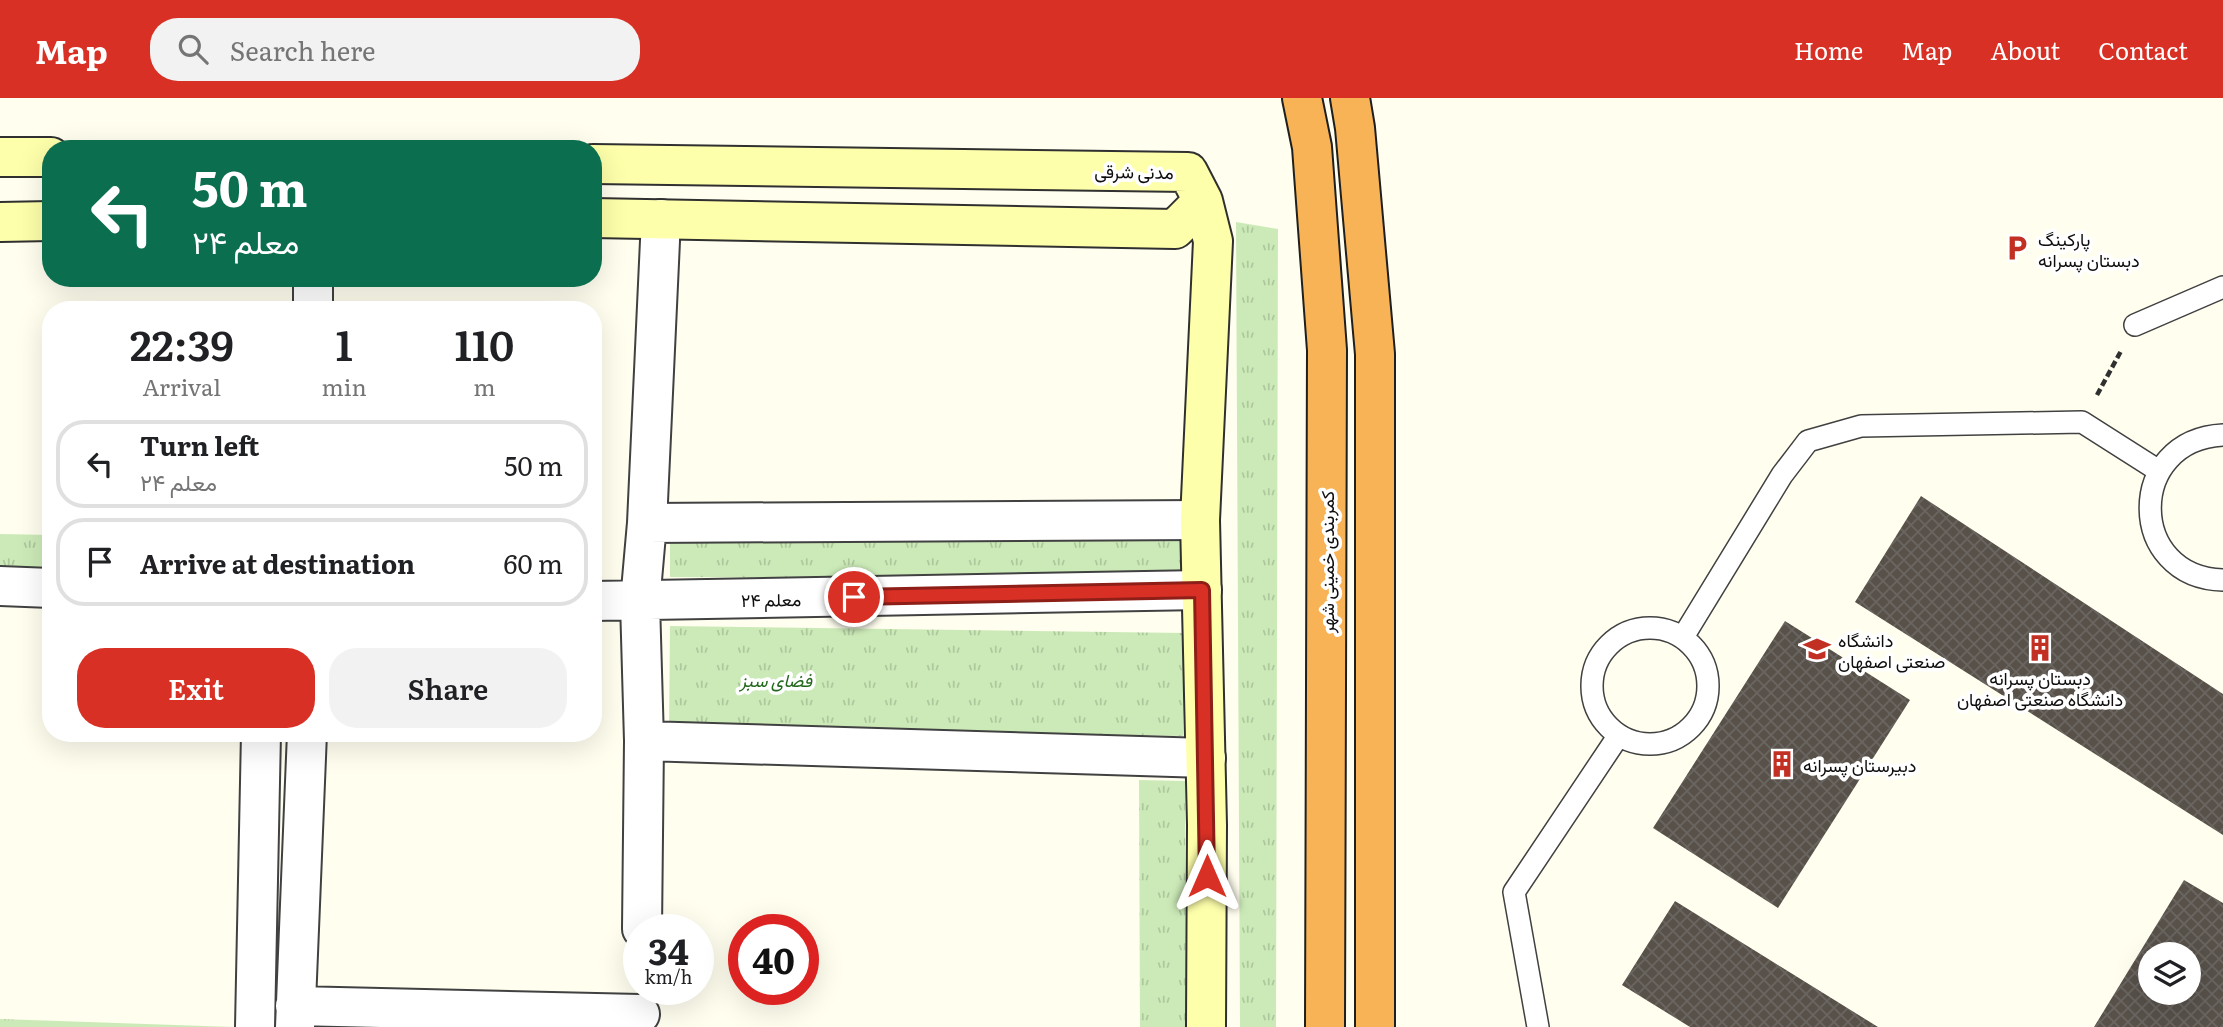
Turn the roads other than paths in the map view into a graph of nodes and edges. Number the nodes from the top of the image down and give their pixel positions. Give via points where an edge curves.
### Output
1 (1302, 98) edge
2 (1350, 98) edge
3 (0, 157) edge
4 (42, 157) edge
5 (602, 164) edge
6 (1203, 201) junction
7 (602, 218) edge
8 (662, 219) junction
9 (42, 221) edge
10 (0, 222) edge
11 (2223, 287) edge
12 (2135, 326) road end
13 (2223, 435) edge
14 (2158, 471) junction
15 (1200, 520) junction
16 (647, 523) junction
17 (2223, 580) edge
18 (0, 586) edge
19 (42, 588) edge
20 (1202, 590) junction
21 (602, 601) edge
22 (640, 602) junction
23 (1683, 637) junction
24 (1619, 735) junction
25 (644, 741) junction
26 (261, 742) edge
27 (307, 742) edge
28 (1206, 758) junction
29 (642, 914) edge
30 (641, 1010) edge
31 (295, 1017) edge
32 (255, 1027) edge
33 (1206, 1027) edge
34 (1325, 1027) edge
35 (1375, 1027) edge
36 (1538, 1027) edge

1 - 34 highway, کمربندی خمینی شهر via 1312,148 1327,350
2 - 35 highway via 1375,354
3 - 4 street
5 - 6 street, مدنی شرقی via 1188,172
6 - 8 street via 1175,229
6 - 15 street via 1213,241
7 - 8 street
8 - 16 street
9 - 10 street
11 - 12 lane
13 - 14 lane via 2196,439 2175,452
14 - 17 lane via 2150,493 2149,516 2155,538 2187,572
14 - 23 lane via 2082,422 1861,426 1808,441 1782,475
15 - 16 street
15 - 20 street
16 - 22 street
18 - 19 street
20 - 22 street, معلم ۲۴
20 - 28 street
21 - 22 street, معلم ۲۴
22 - 25 street
23 - 24 lane via 1706,669 1709,689 1704,709 1693,725 1668,741 1638,743
23 - 24 lane via 1647,627 1614,640 1601,654 1592,689 1605,723
24 - 36 lane via 1514,892
25 - 28 street
25 - 29 street
26 - 32 street
27 - 31 street
28 - 33 street
30 - 31 street

